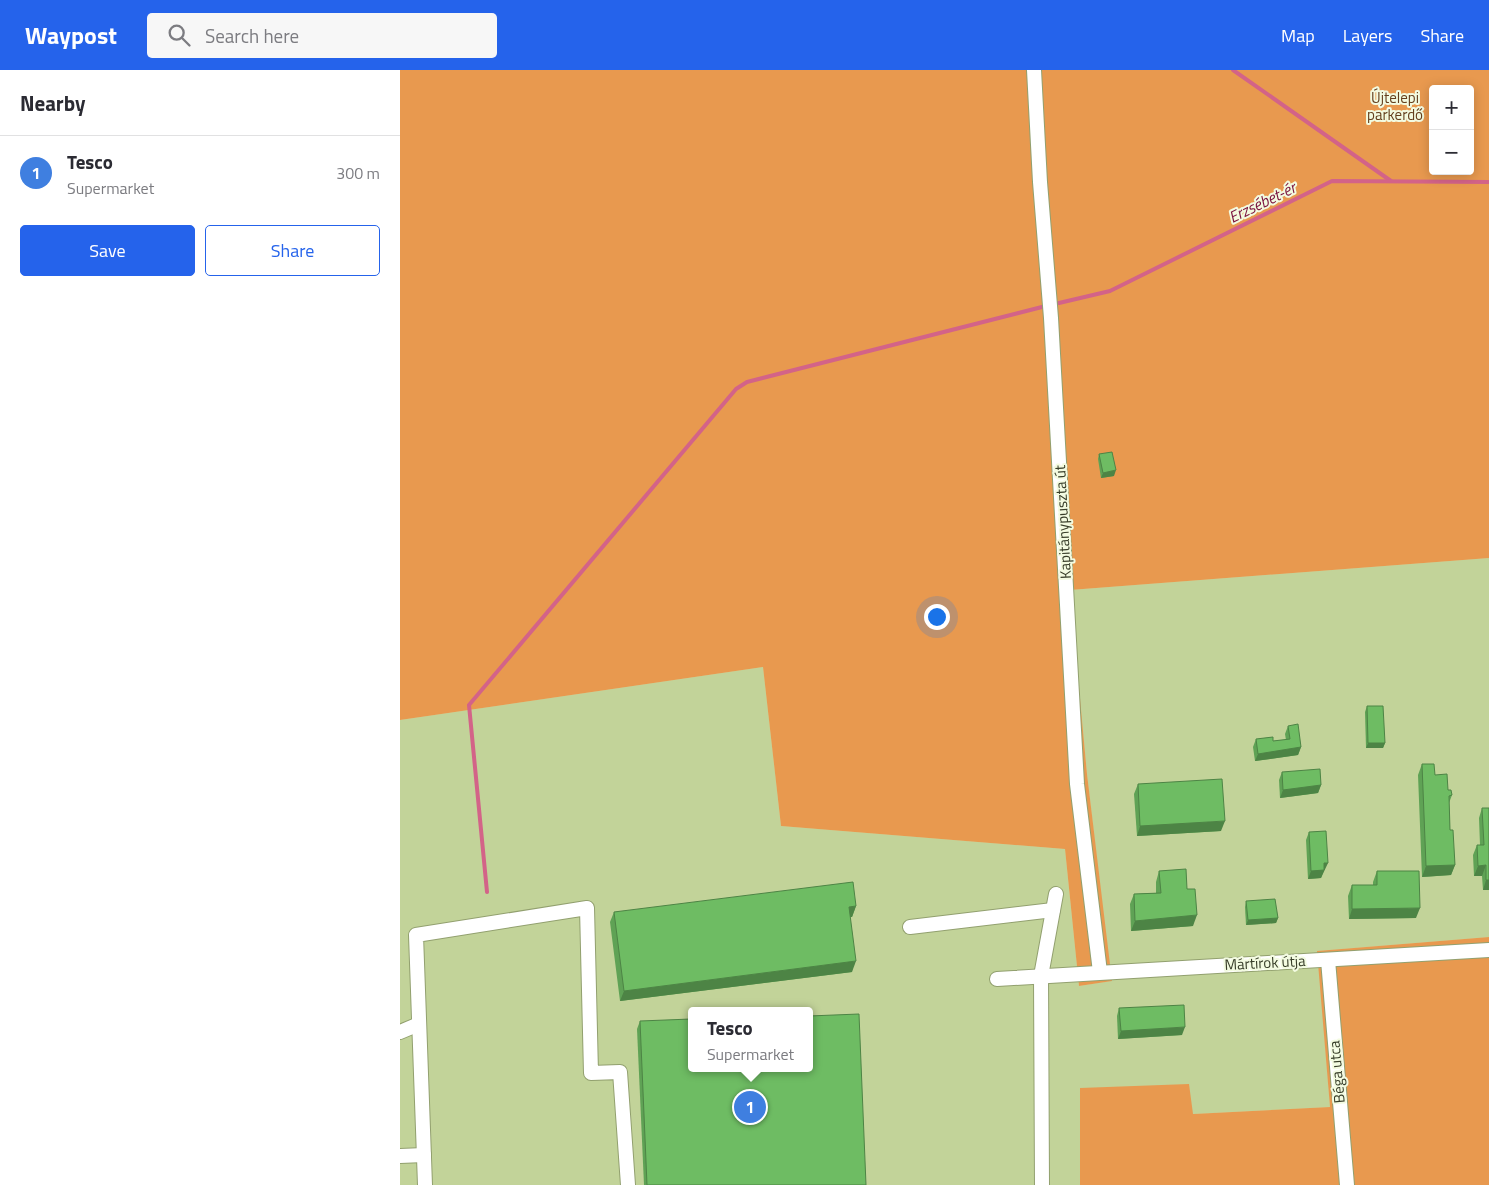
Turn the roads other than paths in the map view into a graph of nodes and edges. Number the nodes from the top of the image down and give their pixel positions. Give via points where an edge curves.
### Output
1 (1034, 70) edge
2 (1056, 894) dead end
3 (1053, 910) junction
4 (910, 928) dead end
5 (1489, 950) edge
6 (1328, 960) junction
7 (1100, 972) junction
8 (1041, 976) junction
9 (997, 979) dead end
10 (419, 1024) junction
11 (400, 1032) edge
12 (400, 1156) edge
13 (424, 1156) junction
14 (425, 1185) edge
15 (628, 1185) edge
16 (1042, 1185) edge
17 (1346, 1185) edge

1 - 7 street, Kapitánypuszta út via 1077,784
2 - 3 street
3 - 4 street
3 - 8 street
5 - 6 street, Mártírok útja
6 - 7 street, Mártírok útja
6 - 17 street, Béga utca
7 - 8 street, Mártírok útja
8 - 9 street, Mártírok útja
8 - 16 street
10 - 11 street
10 - 13 street
10 - 15 street via 416,935 587,908 591,1073 620,1072
12 - 13 street
13 - 14 street

